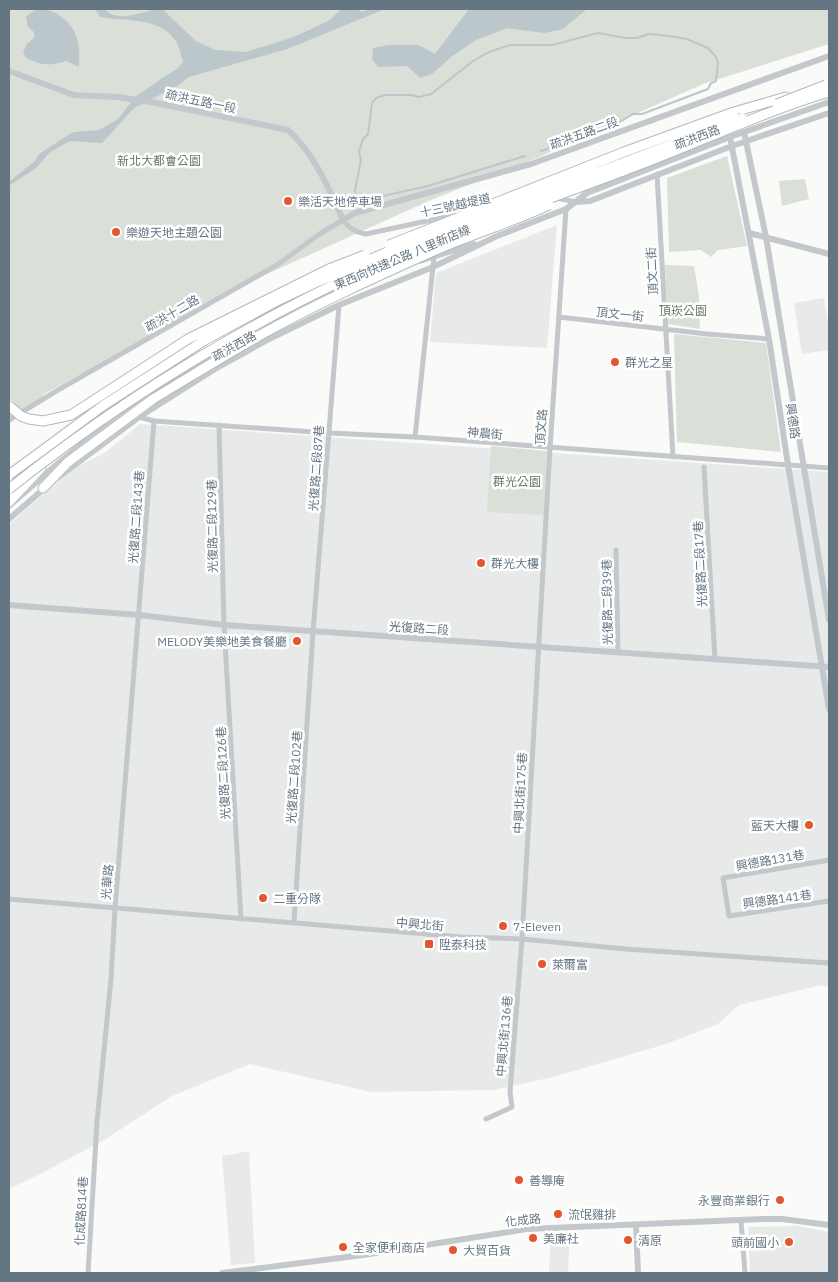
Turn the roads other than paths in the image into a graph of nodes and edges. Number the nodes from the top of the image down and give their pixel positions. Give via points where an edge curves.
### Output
1 (829, 56) edge
2 (9, 71) edge
3 (828, 87) edge
4 (829, 102) edge
5 (829, 113) edge
6 (744, 132) junction
7 (730, 137) junction
8 (746, 141) junction
9 (732, 146) junction
10 (657, 174) junction
11 (612, 176) junction
12 (576, 202) junction
13 (566, 209) junction
14 (343, 220) junction
15 (749, 233) junction
16 (497, 236) junction
17 (766, 237) junction
18 (829, 254) edge
19 (434, 257) junction
20 (356, 259) junction
21 (433, 267) junction
22 (339, 305) junction
23 (559, 317) junction
24 (665, 329) junction
25 (769, 339) junction
26 (9, 406) edge
27 (139, 417) junction
28 (9, 420) edge
29 (154, 421) junction
30 (219, 425) junction
31 (329, 433) junction
32 (415, 437) junction
33 (550, 448) junction
34 (673, 456) junction
35 (788, 465) junction
36 (803, 466) junction
37 (704, 467) dead end
38 (829, 468) edge
39 (9, 475) edge
40 (43, 488) junction
41 (9, 489) edge
42 (9, 502) edge
43 (9, 506) edge
44 (9, 519) edge
45 (616, 550) dead end
46 (9, 605) edge
47 (139, 615) junction
48 (829, 620) edge
49 (224, 625) junction
50 (314, 632) junction
51 (538, 648) junction
52 (618, 653) junction
53 (715, 660) junction
54 (826, 667) edge
55 (829, 709) edge
56 (829, 860) edge
57 (9, 899) edge
58 (829, 901) edge
59 (115, 908) junction
60 (728, 916) joint
61 (241, 919) junction
62 (294, 922) junction
63 (522, 939) junction
64 (829, 962) edge
65 (486, 1119) dead end
66 (95, 1150) joint
67 (741, 1221) junction
68 (636, 1225) junction
69 (829, 1225) edge
70 (88, 1273) edge
71 (222, 1273) edge
72 (638, 1273) edge
73 (745, 1273) edge

1 - 14 street, 疏洪五路二段 via 531,164
2 - 14 street, 疏洪五路一段 via 74,95 151,102 288,130 311,157
3 - 11 highway, 東西向快速公路 八里新店線, bridge
3 - 20 highway, bridge via 734,112 657,140
3 - 39 highway, 東西向快速公路 八里新店線, bridge via 396,248 319,281 205,340 104,405
4 - 6 street, 疏洪西路
5 - 8 street, 疏洪西路
6 - 7 street, 疏洪西路
6 - 8 street, 興德路
7 - 9 street, 興德路
7 - 12 street, 疏洪西路 via 587,193
8 - 9 street, 疏洪西路
8 - 17 street, 興德路
9 - 10 street, 疏洪西路
9 - 15 street, 興德路
10 - 12 street, 疏洪西路 via 590,201
10 - 24 street, 頂文二街
11 - 40 highway, bridge via 437,250 265,332 153,400 68,462
11 - 41 highway, 東西向快速公路 八里新店線, bridge via 380,264 270,317 147,389
12 - 13 street, 疏洪西路
12 - 14 street, 十三號越堤道 via 544,196 366,234 350,229
13 - 16 street, 疏洪西路
13 - 23 street, 頂文路
14 - 28 street, 疏洪十二路 via 277,265
15 - 17 street
15 - 25 street, 興德路
16 - 19 street, 疏洪西路
16 - 21 street, 疏洪西路
17 - 18 street
17 - 36 street, 興德路
19 - 21 street
19 - 43 street, 疏洪西路 via 376,276 321,300 201,363 66,456
20 - 26 highway, bridge via 329,269 188,339 71,415 43,421 29,419
20 - 42 highway, bridge via 130,392 68,440
21 - 22 street, 疏洪西路
21 - 32 street
22 - 27 street, 疏洪西路 via 216,369
22 - 31 street, 光復路二段87巷
23 - 24 street, 頂文一街
23 - 33 street, 頂文路
24 - 25 street, 頂文一街
24 - 34 street, 頂文二街
25 - 35 street, 興德路
27 - 29 street, 神農街
27 - 40 street, 疏洪西路
29 - 30 street, 神農街
29 - 47 street, 光復路二段143巷
30 - 31 street, 神農街
30 - 49 street, 光復路二段129巷
31 - 32 street, 神農街
31 - 50 street, 光復路二段87巷
32 - 33 street, 神農街
33 - 34 street, 神農街
33 - 51 street, 頂文路
34 - 35 street, 神農街
35 - 36 street, 神農街
35 - 54 street, 興德路
36 - 38 street, 神農街
36 - 48 street, 興德路
37 - 53 street, 光復路二段17巷
40 - 44 street, 疏洪西路
45 - 52 street, 光復路二段39巷
46 - 47 street, 光復路二段
47 - 49 street, 光復路二段
47 - 59 street, 光華路
49 - 50 street, 光復路二段
49 - 61 street, 光復路二段126巷
50 - 51 street, 光復路二段
50 - 62 street, 光復路二段102巷
51 - 52 street, 光復路二段
51 - 63 street, 中興北街175巷
52 - 53 street, 光復路二段
53 - 54 street, 光復路二段
54 - 55 street, 興德路
56 - 60 street, 興德路131巷 via 723,878
57 - 59 street, 中興北街
58 - 60 street, 興德路141巷
59 - 61 street, 中興北街
59 - 66 street, 光華路
61 - 62 street, 中興北街
62 - 63 street, 中興北街
63 - 64 street, 中興北街
63 - 65 street, 中興北街136巷 via 510,1092 512,1107
66 - 70 street, 化成路814巷
67 - 68 street, 化成路
67 - 69 street, 化成路 via 782,1219
67 - 73 street
68 - 71 street, 化成路 via 527,1229
68 - 72 street

